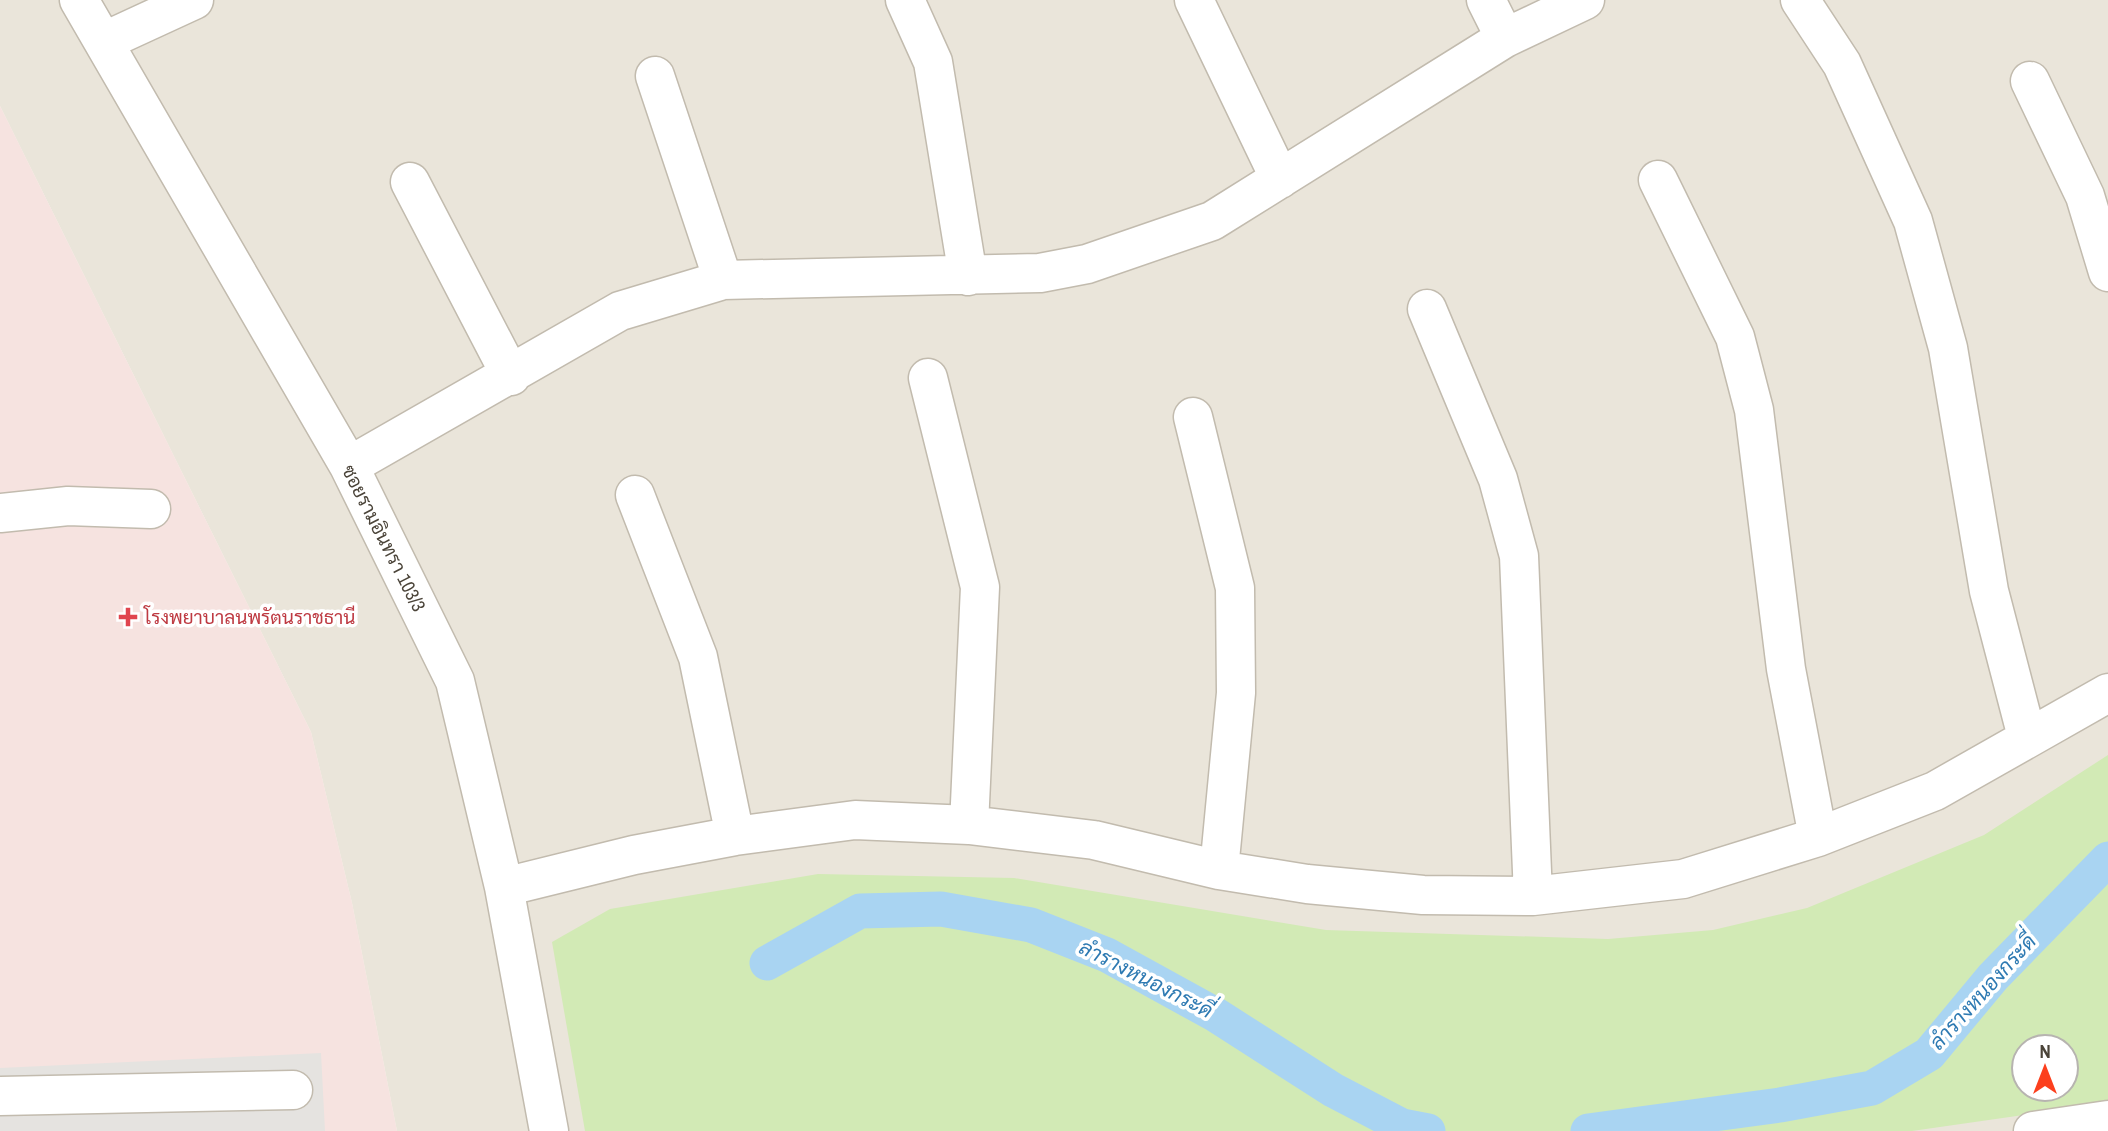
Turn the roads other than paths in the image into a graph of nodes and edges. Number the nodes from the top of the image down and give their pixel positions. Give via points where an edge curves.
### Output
1 (79, 0) edge
2 (194, 0) edge
3 (905, 0) edge
4 (1194, 0) edge
5 (1486, 0) edge
6 (1585, 0) edge
7 (1800, 0) edge
8 (1505, 38) junction
9 (105, 41) junction
10 (655, 76) dead end
11 (2030, 81) dead end
12 (1280, 179) junction
13 (1658, 180) dead end
14 (410, 182) dead end
15 (2108, 272) edge
16 (968, 276) junction
17 (723, 280) junction
18 (1427, 309) dead end
19 (511, 376) junction
20 (928, 378) dead end
21 (1193, 417) dead end
22 (349, 467) junction
23 (635, 495) dead end
24 (151, 509) dead end
25 (0, 513) edge
26 (2108, 693) edge
27 (2027, 737) junction
28 (969, 825) junction
29 (735, 836) junction
30 (1818, 837) junction
31 (1219, 870) junction
32 (504, 887) junction
33 (1533, 896) junction
34 (293, 1090) dead end
35 (0, 1096) edge
36 (2108, 1120) edge
37 (550, 1131) edge
38 (2033, 1131) edge

1 - 9 street, ซอยรามอินทรา 103/3
2 - 9 street
3 - 16 street via 933,62
4 - 12 street
5 - 8 street
6 - 8 street
7 - 27 street via 1842,64 1913,221 1948,348 1989,591
8 - 12 street
9 - 22 street, ซอยรามอินทรา 103/3
10 - 17 street
11 - 15 street via 2085,196
12 - 16 street via 1212,221 1087,264 1040,273
13 - 30 street via 1735,337 1754,410 1786,669
14 - 19 street
16 - 17 street
17 - 19 street via 620,312
18 - 33 street via 1498,479 1519,556
19 - 22 street
20 - 28 street via 980,587
21 - 31 street via 1235,588 1236,693
22 - 32 street, ซอยรามอินทรา 103/3 via 455,681
23 - 29 street via 698,657
24 - 25 street via 68,506
26 - 27 street
27 - 30 street via 1936,790
28 - 29 street via 855,820
28 - 31 street via 1094,840
29 - 32 street
30 - 33 street via 1683,879
31 - 33 street via 1423,895
32 - 37 street, ซอยรามอินทรา 103/3
34 - 35 street
36 - 38 street

